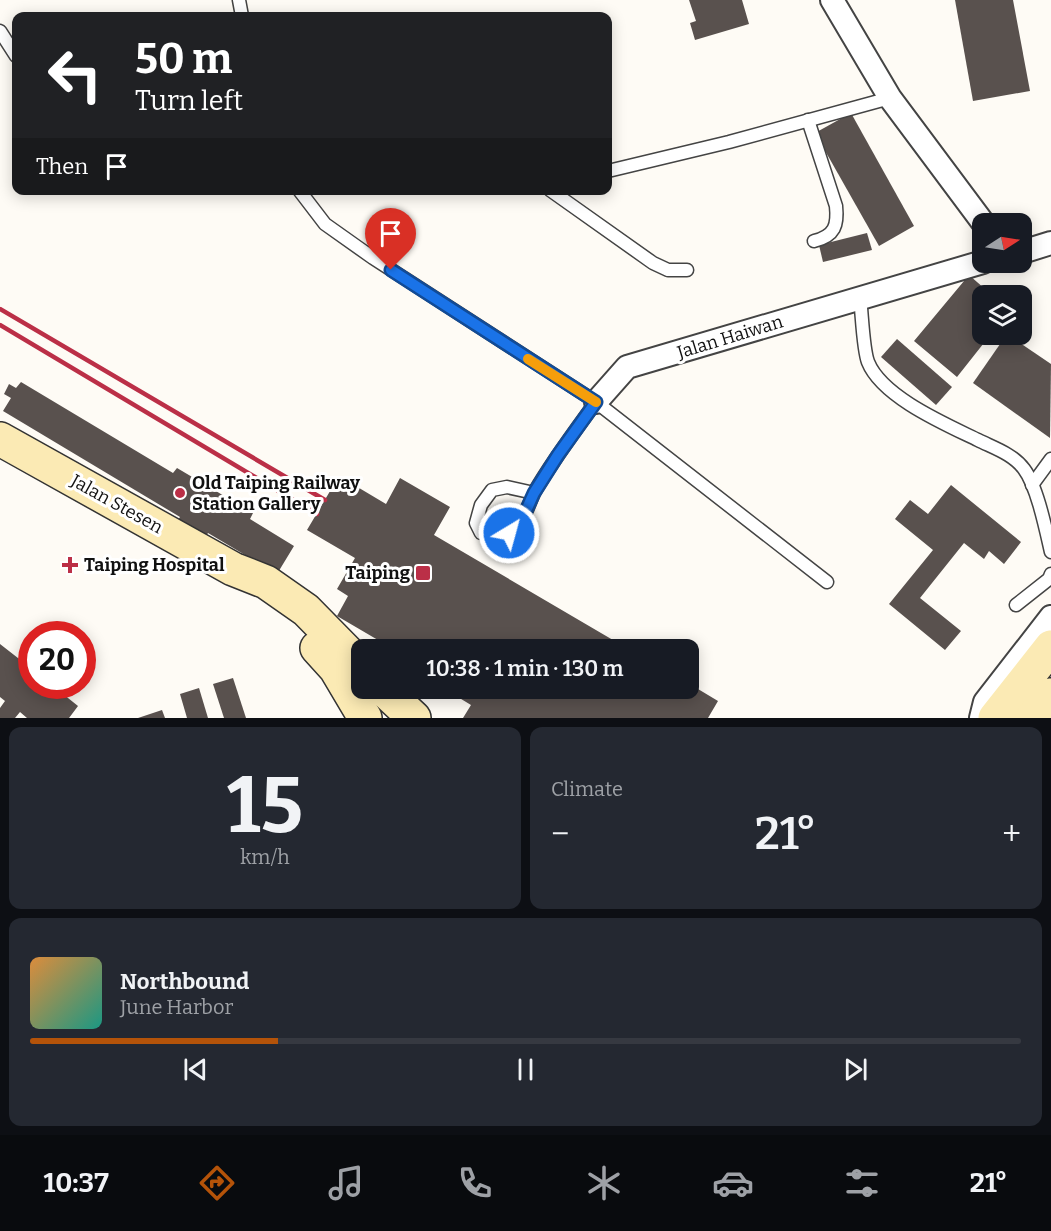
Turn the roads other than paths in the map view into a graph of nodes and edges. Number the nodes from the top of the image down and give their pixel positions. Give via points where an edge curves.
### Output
1 (832, 0) edge
2 (0, 31) edge
3 (12, 50) edge
4 (890, 98) junction
5 (808, 120) junction
6 (612, 170) edge
7 (301, 195) edge
8 (557, 195) edge
9 (976, 213) edge
10 (814, 241) dead end
11 (1051, 243) edge
12 (1032, 249) edge
13 (972, 265) edge
14 (687, 270) dead end
15 (860, 298) junction
16 (596, 402) junction
17 (0, 439) edge
18 (1051, 459) edge
19 (1032, 485) junction
20 (534, 493) junction
21 (1051, 552) edge
22 (1051, 574) edge
23 (827, 582) dead end
24 (1016, 605) dead end
25 (1051, 617) edge
26 (1051, 647) edge
27 (349, 668) edge
28 (1051, 695) edge
29 (389, 699) edge
30 (394, 699) edge
31 (365, 718) edge
32 (379, 718) edge
33 (400, 718) edge
34 (414, 718) edge
35 (981, 718) edge
36 (994, 718) edge
37 (1032, 718) edge

1 - 4 street
2 - 3 lane
4 - 5 lane
4 - 9 street
5 - 6 lane
5 - 10 lane via 837,220 833,230
7 - 16 lane via 325,224 373,258
8 - 14 lane via 653,263 668,270
11 - 12 street
13 - 15 street, Jalan Haiwan
15 - 16 street, Jalan Haiwan via 627,368
15 - 19 lane via 868,361 880,382 937,420 1010,455 1025,470
16 - 20 lane, Jalan Haiwan
16 - 23 lane
17 - 27 main road, Jalan Stesen via 233,569
18 - 19 lane
19 - 21 lane
20 - 20 lane, Jalan Haiwan via 520,524 509,533 481,533 476,523 481,505 492,490 507,487
22 - 24 lane
25 - 35 street via 985,702
26 - 36 main road
27 - 31 main road, Jalan Stesen
27 - 32 main road
28 - 37 main road
29 - 33 main road
30 - 34 main road

